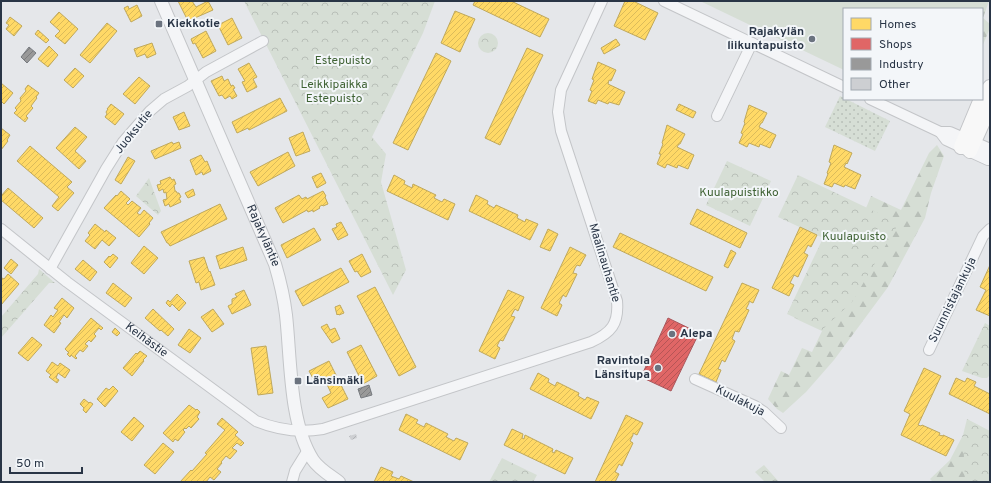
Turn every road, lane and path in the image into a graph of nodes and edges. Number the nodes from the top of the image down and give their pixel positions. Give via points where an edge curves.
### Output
1 (162, 1) edge
2 (602, 1) edge
3 (664, 1) edge
4 (263, 41) dead end
5 (752, 43) junction
6 (196, 80) junction
7 (843, 86) edge
8 (990, 87) edge
9 (983, 97) edge
10 (872, 100) edge
11 (981, 100) edge
12 (990, 106) edge
13 (718, 116) dead end
14 (967, 145) junction
15 (990, 150) edge
16 (990, 159) edge
17 (1, 229) edge
18 (990, 229) edge
19 (50, 269) junction
20 (929, 350) dead end
21 (695, 380) dead end
22 (781, 428) dead end
23 (301, 431) junction
24 (308, 450) junction
25 (292, 482) edge
26 (339, 482) edge

1 - 6 street, Rajakyläntie
2 - 23 street, Maalinauhantie via 561,90 558,112 561,131 617,301 617,318 612,328 602,337 574,348 327,428
3 - 5 street
4 - 6 street, Juoksutie
5 - 7 street
5 - 13 street
6 - 19 street, Juoksutie via 164,99 123,142
6 - 23 street, Rajakyläntie via 275,264 283,293 294,402
8 - 9 main road
10 - 14 street via 940,132 950,132
11 - 14 main road
12 - 14 main road
14 - 15 street
14 - 16 street
17 - 19 street, Keihästie
18 - 20 street, Suunnistajankuja via 983,236
19 - 23 street, Keihästie via 256,421 274,428
21 - 22 street, Kuulakuja via 755,406
23 - 24 street, Rajakyläntie
24 - 25 street via 294,471
24 - 26 street via 314,462

